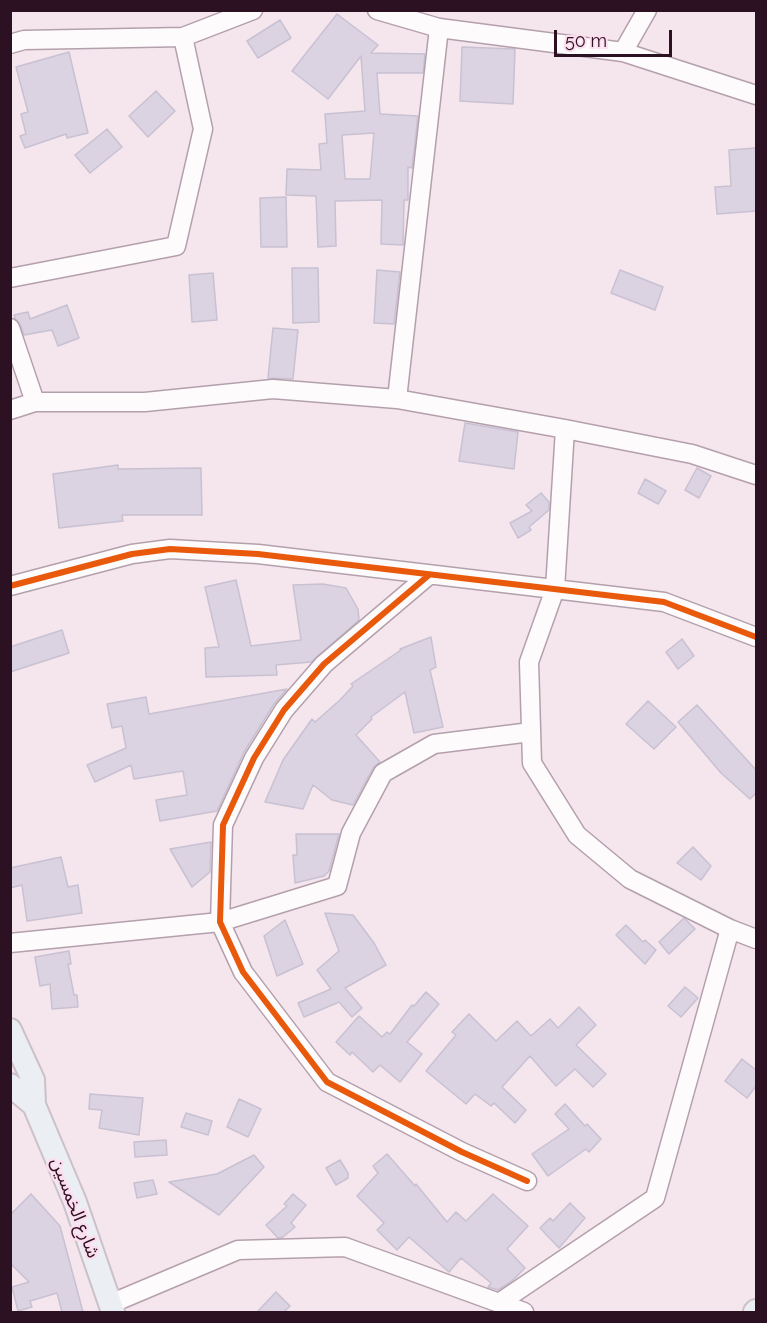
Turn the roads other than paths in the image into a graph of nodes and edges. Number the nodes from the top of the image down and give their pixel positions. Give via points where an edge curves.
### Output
1 (253, 10) edge
2 (377, 10) edge
3 (647, 10) edge
4 (439, 28) junction
5 (183, 37) junction
6 (10, 44) edge
7 (623, 52) junction
8 (756, 95) edge
9 (10, 278) edge
10 (10, 328) edge
11 (397, 399) junction
12 (34, 402) junction
13 (10, 410) edge
14 (565, 429) junction
15 (756, 475) edge
16 (429, 575) junction
17 (10, 586) edge
18 (555, 589) junction
19 (756, 638) edge
20 (531, 732) junction
21 (220, 922) junction
22 (730, 929) junction
23 (756, 939) edge
24 (10, 943) edge
25 (10, 1030) edge
26 (10, 1085) edge
27 (34, 1105) junction
28 (527, 1181) dead end
29 (499, 1303) junction
30 (111, 1308) edge
31 (524, 1312) edge

1 - 5 street
2 - 4 street
3 - 7 street
4 - 7 street
4 - 11 street
5 - 6 street via 24,40
5 - 9 street via 203,129 176,246
7 - 8 street
10 - 12 street
11 - 12 street via 273,389 145,402
11 - 14 street
12 - 13 street
14 - 15 street via 692,454
14 - 18 street
16 - 17 street via 258,554 170,549 132,554
16 - 18 street
16 - 21 street via 324,664 284,710 254,758 223,825
18 - 19 street via 664,602
18 - 20 street via 529,662
20 - 21 street via 434,744 383,773 351,833 337,886
20 - 22 street via 532,763 577,835 630,879
21 - 24 street
21 - 28 street via 243,972 327,1082
22 - 23 street
22 - 29 street via 654,1197
25 - 27 main road, شارع الخمسين via 33,1080
26 - 27 main road, شارع الخمسين
27 - 30 main road, شارع الخمسين via 75,1202
29 - 30 street via 345,1246 238,1250
29 - 31 street

